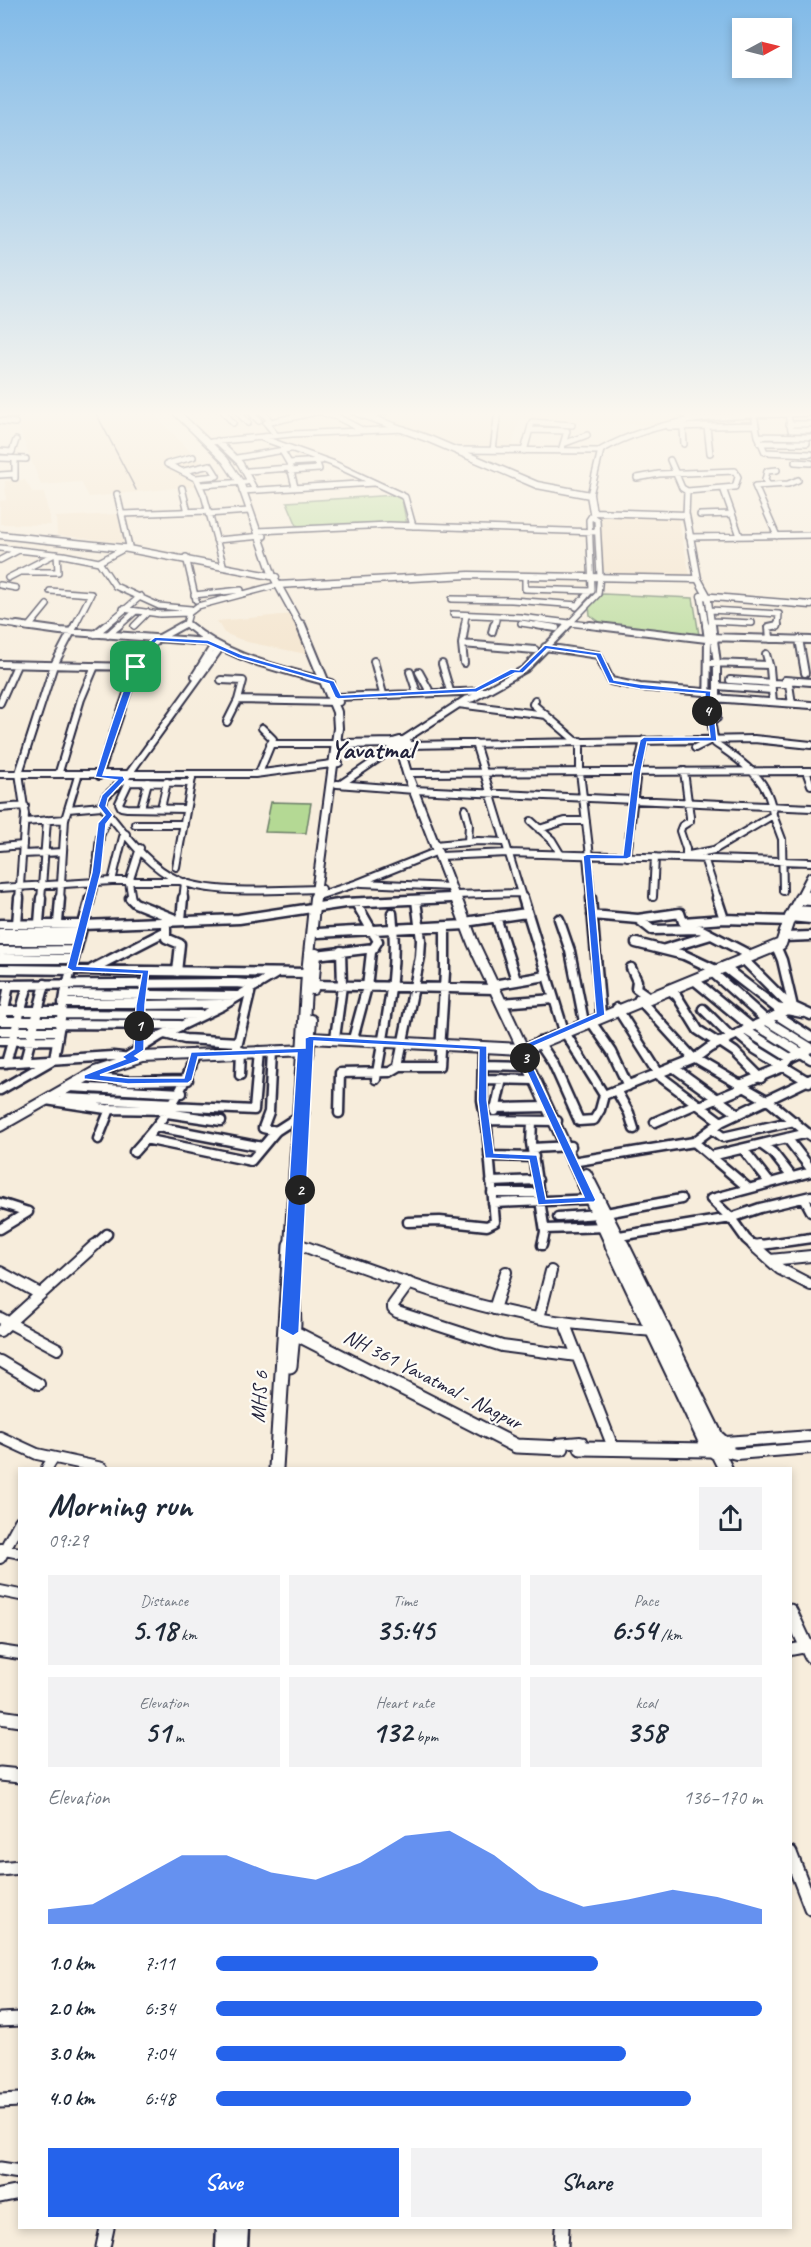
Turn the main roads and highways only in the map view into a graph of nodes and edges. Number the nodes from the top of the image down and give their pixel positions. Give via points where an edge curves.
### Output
1 (251, 516) edge
2 (255, 516) edge
3 (686, 516) edge
4 (0, 533) edge
5 (260, 534) junction
6 (187, 559) junction
7 (597, 577) junction
8 (699, 580) junction
9 (277, 581) junction
10 (811, 603) edge
11 (340, 746) junction
12 (336, 766) junction
13 (811, 877) edge
14 (804, 896) edge
15 (318, 898) junction
16 (716, 969) junction
17 (311, 973) junction
18 (643, 998) junction
19 (619, 1009) junction
20 (588, 1023) junction
21 (307, 1046) junction
22 (523, 1049) junction
23 (301, 1115) junction
24 (556, 1121) junction
25 (0, 1126) edge
26 (290, 1327) junction
27 (660, 1331) junction
28 (561, 1445) joint
29 (580, 1445) junction
30 (716, 1447) junction
31 (276, 1467) edge
32 (283, 1467) edge
33 (726, 1467) edge
34 (792, 1607) edge
35 (792, 1615) edge
36 (810, 1649) edge
37 (225, 2229) edge
38 (240, 2229) edge
39 (224, 2247) edge
40 (239, 2247) edge

1 - 5 main road
2 - 5 main road
3 - 8 main road
4 - 6 main road via 128,547
5 - 9 main road
6 - 9 main road
6 - 9 main road via 223,564
7 - 8 main road
7 - 9 main road
7 - 9 main road via 469,574
8 - 10 main road via 704,594
9 - 11 main road via 337,700
11 - 12 main road
11 - 22 main road via 398,745 465,923
12 - 15 main road
12 - 15 main road via 339,784
13 - 14 main road
14 - 16 main road via 780,941
15 - 17 main road
15 - 17 main road via 316,955
16 - 18 main road
16 - 18 main road
17 - 21 main road
17 - 21 main road
18 - 19 main road
19 - 20 main road
19 - 20 main road
20 - 22 main road
21 - 22 main road via 335,1038
21 - 23 main road
21 - 25 main road via 272,1051 238,1048 194,1054 134,1055
22 - 24 main road
22 - 24 main road
23 - 26 main road
23 - 26 main road
24 - 27 main road
26 - 28 main road, NH 361 Yavatmal - Nagpur via 516,1446
26 - 31 main road, MHS 6
26 - 32 main road
27 - 30 main road via 686,1372
27 - 30 main road via 673,1373
28 - 29 highway, NH 361 Yavatmal - Nagpur
29 - 30 main road, NH 361 Yavatmal - Nagpur
29 - 30 main road via 611,1442
30 - 33 main road
34 - 36 main road
35 - 36 main road
37 - 39 main road
38 - 40 main road

